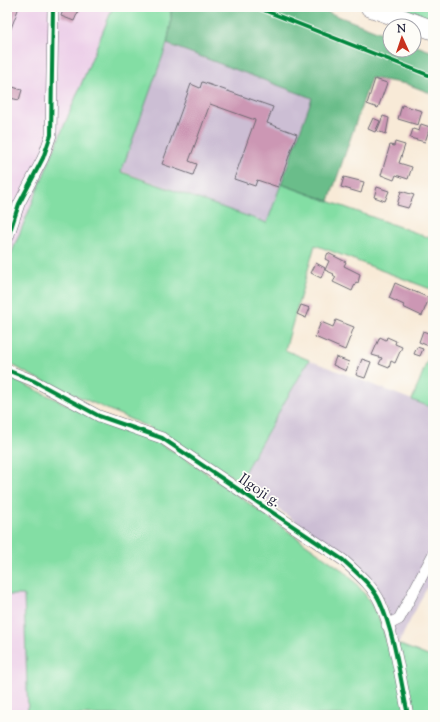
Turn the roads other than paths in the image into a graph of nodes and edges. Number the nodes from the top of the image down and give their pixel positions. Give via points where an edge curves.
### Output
1 (53, 7) edge
2 (370, 7) edge
3 (433, 30) edge
4 (7, 240) edge
5 (7, 370) edge
6 (433, 555) edge
7 (387, 625) junction
8 (408, 715) edge

1 - 4 street via 51,135 43,158 19,204
2 - 3 highway
5 - 7 street, Ilgoji g. via 34,381 99,416 162,438 343,560 380,601
6 - 7 street via 399,620
7 - 8 street, Ilgoji g.

